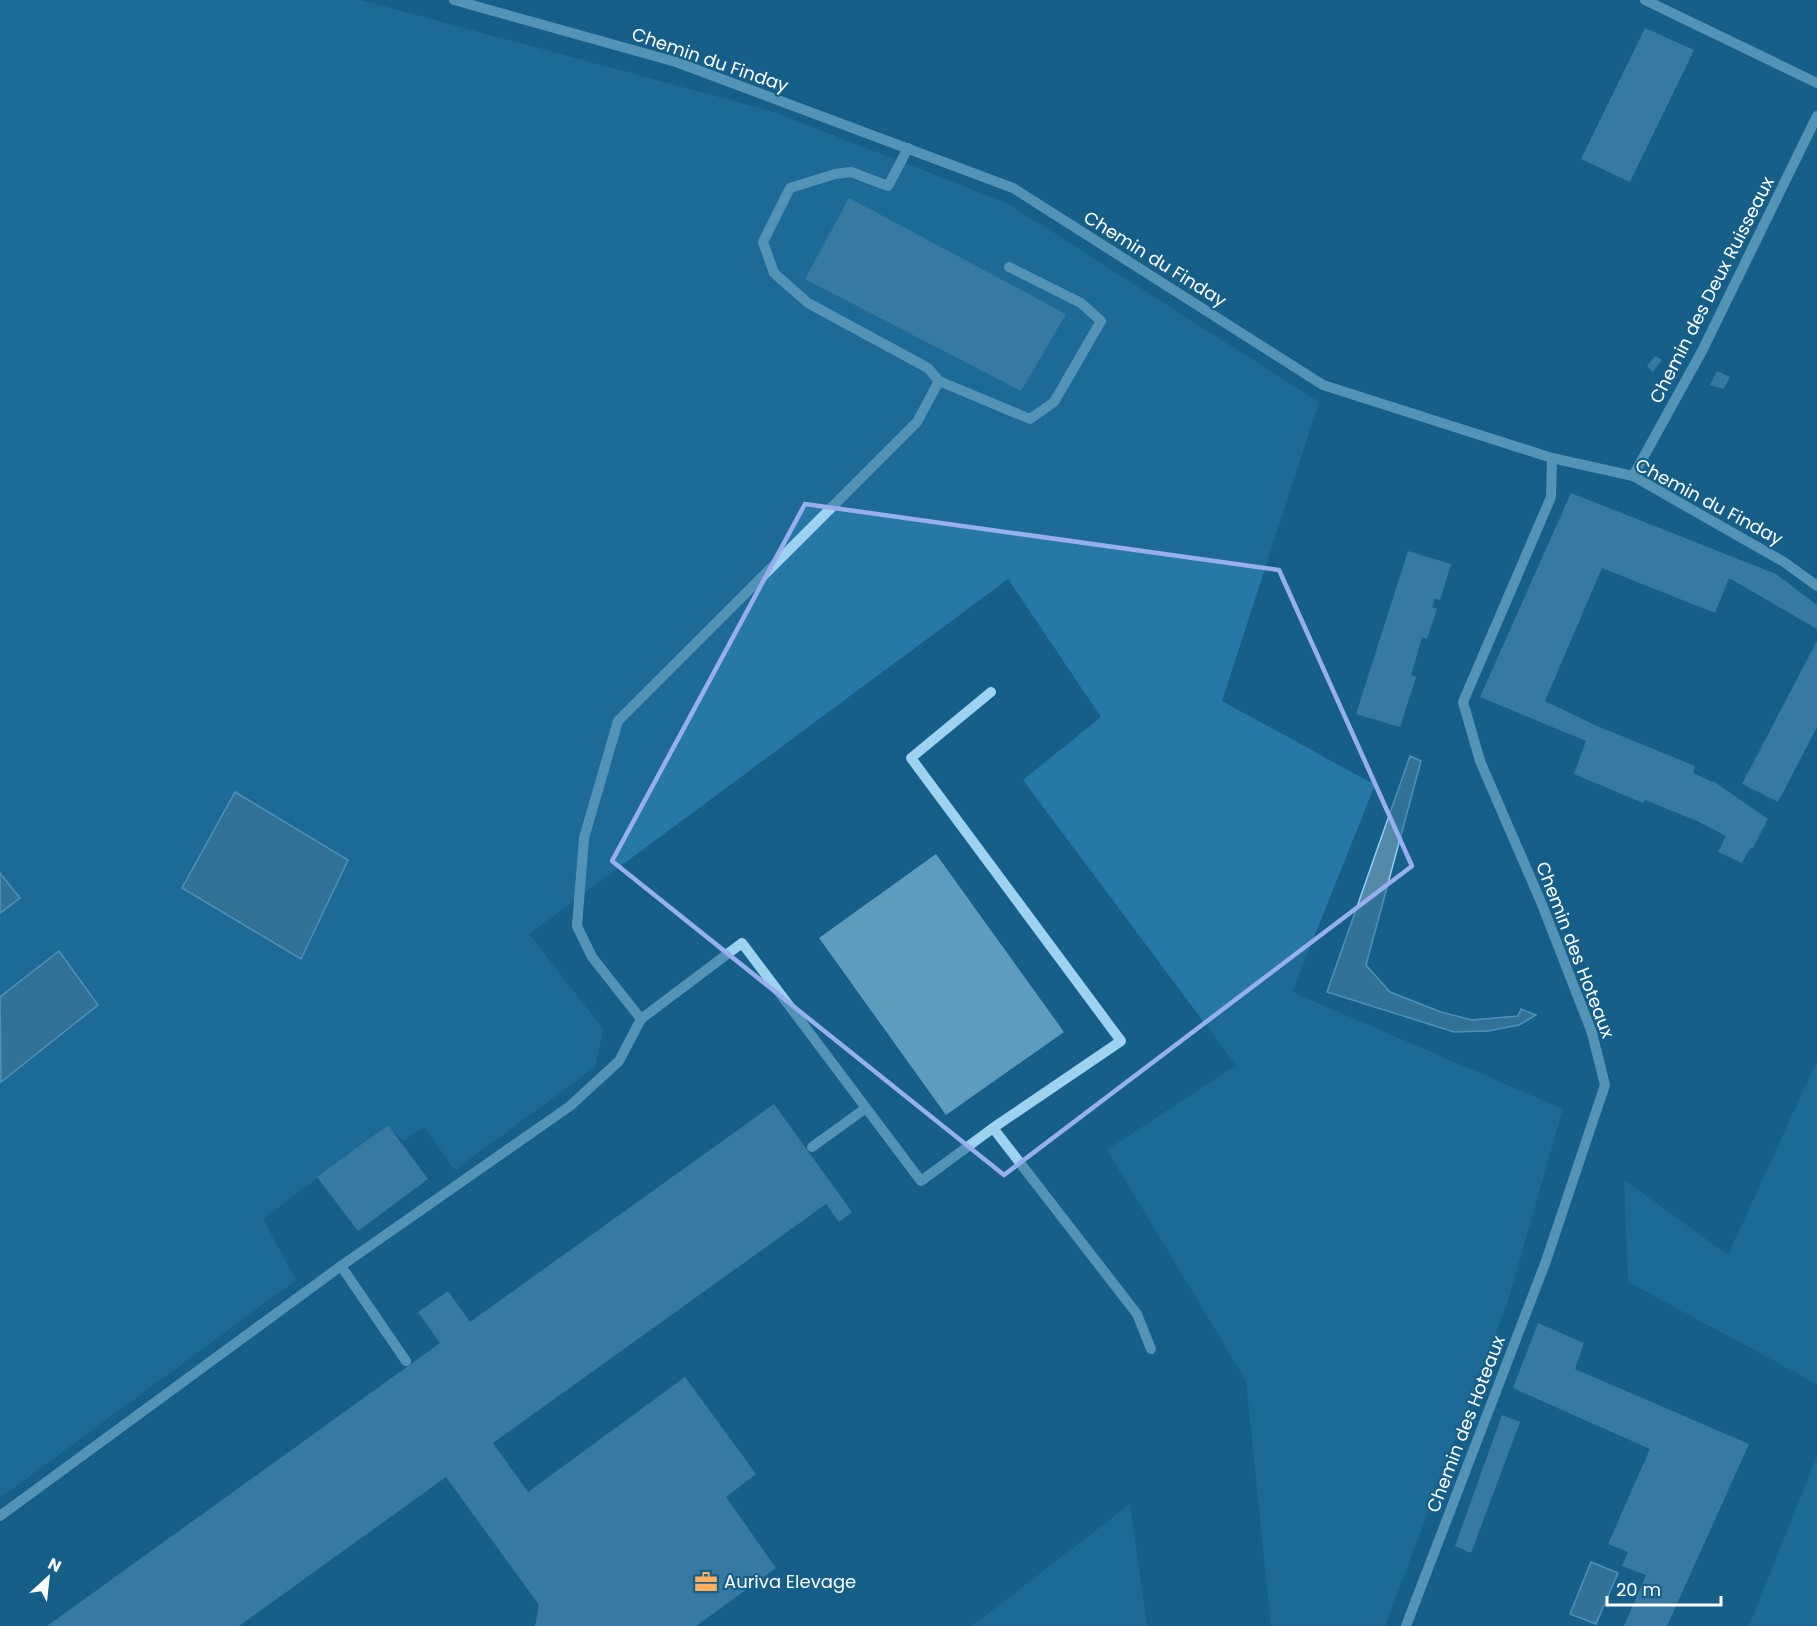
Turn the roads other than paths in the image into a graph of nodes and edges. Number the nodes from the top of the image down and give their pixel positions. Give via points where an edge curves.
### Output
1 (454, 0) edge
2 (1645, 0) edge
3 (1817, 83) edge
4 (1817, 116) edge
5 (908, 148) junction
6 (1010, 267) dead end
7 (939, 381) junction
8 (1552, 458) junction
9 (1633, 476) junction
10 (1817, 586) edge
11 (991, 692) dead end
12 (641, 1019) junction
13 (866, 1108) junction
14 (993, 1128) junction
15 (812, 1147) dead end
16 (341, 1266) junction
17 (1152, 1349) dead end
18 (406, 1361) dead end
19 (0, 1516) edge
20 (1406, 1626) edge

1 - 5 street, Chemin du Finday via 676,62
2 - 3 street
4 - 9 street, Chemin des Deux Ruisseaux via 1702,351
5 - 7 street via 888,186 851,172 790,188 764,242 774,273 808,303 928,368
5 - 8 street, Chemin du Finday via 1013,188 1323,385
6 - 7 street via 1081,303 1101,321 1054,402 1030,419
7 - 12 street via 917,422 618,721 584,838 578,926 592,957
8 - 9 street, Chemin du Finday
8 - 20 street, Chemin des Hoteaux via 1551,497 1463,702 1480,761 1592,1033 1605,1085 1546,1261
9 - 10 street, Chemin du Finday via 1784,562
11 - 14 street via 911,758 1121,1041
12 - 13 street via 742,943
12 - 16 street via 619,1061 570,1106
13 - 14 street via 921,1181
13 - 15 street
14 - 17 street via 1137,1314
16 - 18 street
16 - 19 street

